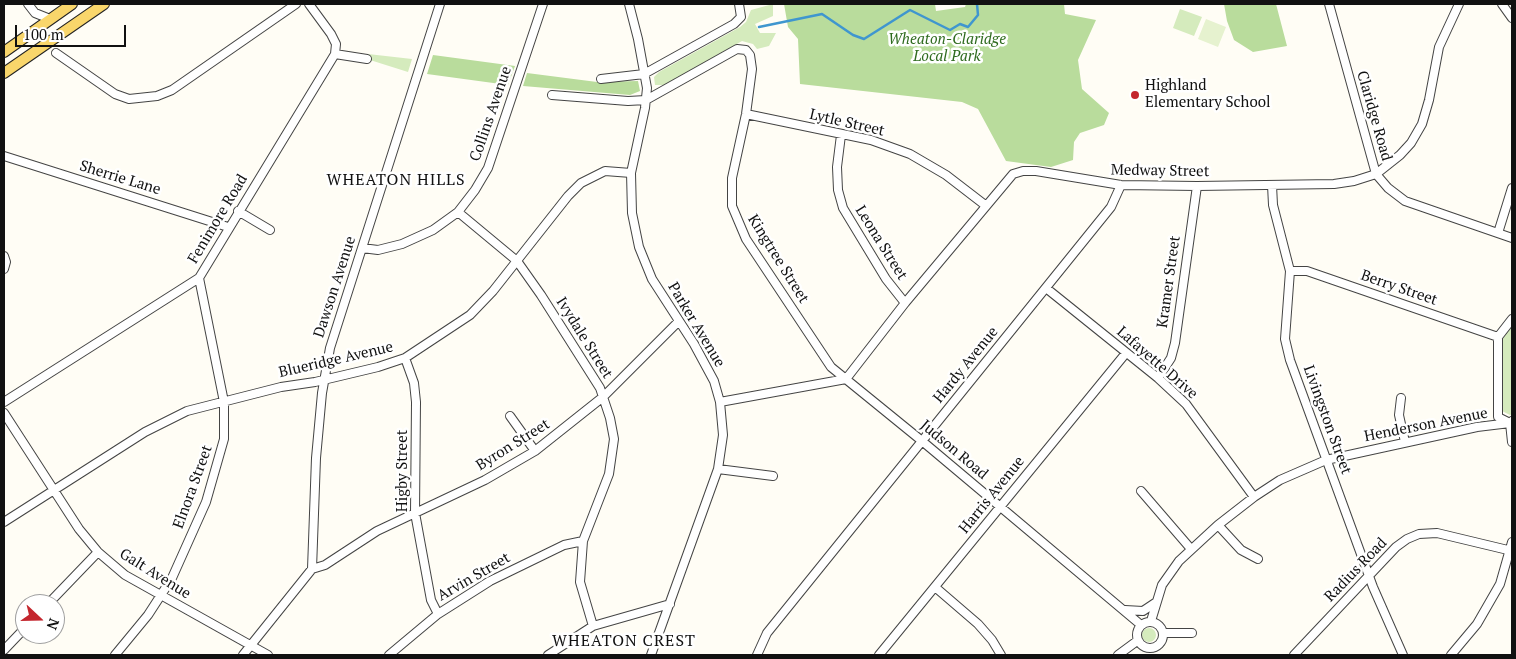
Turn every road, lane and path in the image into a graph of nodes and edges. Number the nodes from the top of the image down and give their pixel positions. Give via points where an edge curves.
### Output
1 (28, 4) edge
2 (72, 4) edge
3 (104, 4) edge
4 (296, 4) edge
5 (309, 4) edge
6 (440, 4) edge
7 (543, 4) edge
8 (629, 4) edge
9 (739, 4) edge
10 (1329, 4) edge
11 (1459, 4) edge
12 (1502, 4) edge
13 (35, 13) junction
14 (1512, 18) edge
15 (50, 19) junction
16 (34, 30) junction
17 (4, 52) edge
18 (56, 53) dead end
19 (335, 54) junction
20 (367, 59) dead end
21 (4, 73) edge
22 (644, 74) junction
23 (601, 78) dead end
24 (552, 95) dead end
25 (646, 100) junction
26 (746, 114) junction
27 (841, 135) junction
28 (4, 156) edge
29 (631, 173) junction
30 (1376, 174) junction
31 (1121, 185) junction
32 (1272, 185) junction
33 (1197, 186) junction
34 (1512, 188) edge
35 (985, 205) junction
36 (238, 211) junction
37 (458, 212) junction
38 (228, 227) junction
39 (270, 230) dead end
40 (1498, 233) junction
41 (1512, 238) edge
42 (362, 248) junction
43 (4, 256) edge
44 (517, 261) junction
45 (4, 269) edge
46 (1290, 271) junction
47 (199, 278) junction
48 (1046, 288) junction
49 (905, 303) junction
50 (1512, 319) edge
51 (678, 322) junction
52 (1498, 337) junction
53 (1126, 352) junction
54 (405, 358) junction
55 (1158, 378) junction
56 (324, 379) junction
57 (846, 379) junction
58 (603, 397) junction
59 (1401, 398) dead end
60 (4, 402) edge
61 (224, 402) junction
62 (720, 402) junction
63 (4, 413) edge
64 (510, 416) dead end
65 (1512, 423) edge
66 (922, 441) junction
67 (1405, 442) junction
68 (1512, 442) edge
69 (535, 451) junction
70 (1326, 460) junction
71 (718, 469) junction
72 (773, 476) dead end
73 (54, 490) junction
74 (1141, 491) dead end
75 (1254, 496) junction
76 (1001, 507) junction
77 (415, 513) junction
78 (4, 522) edge
79 (1218, 525) junction
80 (583, 541) junction
81 (1512, 542) edge
82 (1191, 549) junction
83 (1511, 551) edge
84 (98, 552) junction
85 (1258, 559) dead end
86 (312, 569) junction
87 (1370, 573) junction
88 (935, 587) junction
89 (58, 594) edge
90 (161, 596) junction
91 (1156, 601) junction
92 (670, 604) junction
93 (1124, 610) junction
94 (438, 614) junction
95 (1151, 621) junction
96 (1141, 625) junction
97 (593, 626) junction
98 (1163, 633) junction
99 (1192, 633) dead end
100 (15, 638) edge
101 (251, 646) junction
102 (1141, 648) edge
103 (4, 650) edge
104 (1155, 651) edge
105 (114, 655) edge
106 (243, 655) edge
107 (268, 655) edge
108 (388, 655) edge
109 (548, 655) edge
110 (651, 655) edge
111 (756, 655) edge
112 (880, 655) edge
113 (1001, 655) edge
114 (1118, 655) edge
115 (1294, 655) edge
116 (1403, 655) edge
117 (1451, 655) edge

1 - 13 street
2 - 15 main road
3 - 21 main road
4 - 18 street via 172,90 157,96 129,99 115,94
5 - 19 street via 336,44
6 - 42 street, Dawson Avenue
7 - 37 street, Collins Avenue via 488,168
8 - 22 street, Parker Avenue
9 - 22 street via 741,17 734,24
10 - 30 street, Claridge Road
11 - 30 street, Medway Street via 1438,47 1422,124 1400,156
12 - 14 street
13 - 15 street
13 - 16 street
15 - 16 main road
16 - 17 main road
19 - 20 street
19 - 36 street, Fenimore Road
22 - 23 street
22 - 25 street, Parker Avenue
24 - 25 street
25 - 26 street, Kingtree Street via 737,49 746,50 752,68
25 - 29 street, Parker Avenue
26 - 27 street, Lytle Street
26 - 57 street, Kingtree Street via 732,178 732,206 737,220 746,239 831,367
27 - 35 street, Lytle Street via 871,140 910,154 946,175
27 - 49 street, Leona Street via 837,167 843,208 886,279
28 - 38 street, Sherrie Lane
29 - 44 street, Blueridge Avenue via 605,172 581,183
29 - 51 street, Parker Avenue via 632,213 639,247 652,279
30 - 32 street, Medway Street via 1334,184
30 - 40 street, Claridge Road via 1405,201
31 - 33 street, Medway Street
31 - 35 street, Medway Street via 1023,171 1008,178
31 - 48 street, Hardy Avenue via 1111,207
32 - 33 street, Medway Street
32 - 46 street, Livingston Street via 1273,205
33 - 55 street, Kramer Street via 1175,343 1171,358
34 - 40 street
35 - 49 street, Medway Street
36 - 38 street, Fenimore Road
36 - 39 street
37 - 42 street, Collins Avenue via 433,230 402,244 378,250
37 - 44 street, Ivydale Street
38 - 47 street, Fenimore Road
40 - 41 street, Claridge Road
42 - 56 street, Dawson Avenue via 335,328
43 - 45 street
44 - 54 street, Blueridge Avenue via 470,315
44 - 58 street, Ivydale Street
46 - 52 street, Berry Street via 1307,271
46 - 70 street, Livingston Street via 1285,339
47 - 60 street, Fenimore Road
47 - 61 street, Elnora Street
48 - 53 street, Lafayette Drive
48 - 66 street, Hardy Avenue
49 - 57 street, Medway Street
50 - 52 street
51 - 58 street, Byron Street
51 - 62 street, Parker Avenue via 706,363
52 - 65 street, Henderson Avenue via 1498,417
53 - 55 street, Lafayette Drive
53 - 76 street, Harris Avenue
54 - 56 street, Blueridge Avenue
54 - 77 street, Higby Street via 414,383 416,402
55 - 75 street, Lafayette Drive via 1186,404
56 - 61 street, Blueridge Avenue
56 - 86 street, Dawson Avenue via 316,458
57 - 62 street
57 - 66 street, Judson Road
58 - 69 street, Byron Street
58 - 80 street, Ivydale Street via 614,439 609,474
59 - 67 street via 1399,416
61 - 73 street, Blueridge Avenue via 187,412 145,432
61 - 90 street, Elnora Street via 224,439 217,470 206,502
62 - 71 street, Parker Avenue via 723,434
63 - 73 street, Galt Avenue
64 - 69 street
65 - 67 street, Henderson Avenue
65 - 68 street
66 - 76 street, Judson Road
66 - 111 street, Hardy Avenue via 767,633
67 - 70 street, Henderson Avenue
69 - 77 street, Byron Street via 506,469
70 - 75 street, Henderson Avenue via 1280,480
70 - 87 street, Livingston Street
71 - 72 street
71 - 92 street, Parker Avenue
73 - 78 street, Blueridge Avenue
73 - 84 street, Galt Avenue
74 - 82 street
75 - 79 street, Henderson Avenue
76 - 88 street, Harris Avenue
76 - 93 street, Judson Road
77 - 86 street, Byron Street via 377,531 325,565
77 - 94 street, Higby Street via 431,600
79 - 82 street, Henderson Avenue
79 - 85 street via 1241,550
80 - 94 street, Arvin Street via 564,544 519,566
80 - 97 street, Ivydale Street via 580,582
81 - 83 street
82 - 91 street, Henderson Avenue via 1168,575
83 - 87 street, Radius Road via 1437,533 1419,534 1407,538
83 - 117 street via 1500,584 1477,624
84 - 89 street
84 - 90 street, Galt Avenue via 125,575
86 - 101 street
87 - 115 street, Radius Road
87 - 116 street, Livingston Street
88 - 112 street, Harris Avenue
88 - 113 street via 978,624
90 - 101 street, Galt Avenue
90 - 105 street, Elnora Street
91 - 93 street via 1143,611
91 - 95 street, Henderson Avenue
92 - 97 street
92 - 110 street, Parker Avenue
93 - 96 street, Judson Road
94 - 108 street, Arvin Street
95 - 96 street
95 - 98 street via 1159,625
96 - 102 street via 1136,632
97 - 109 street
98 - 99 street
98 - 104 street
100 - 103 street
101 - 106 street
101 - 107 street, Galt Avenue
102 - 104 street
102 - 114 street

